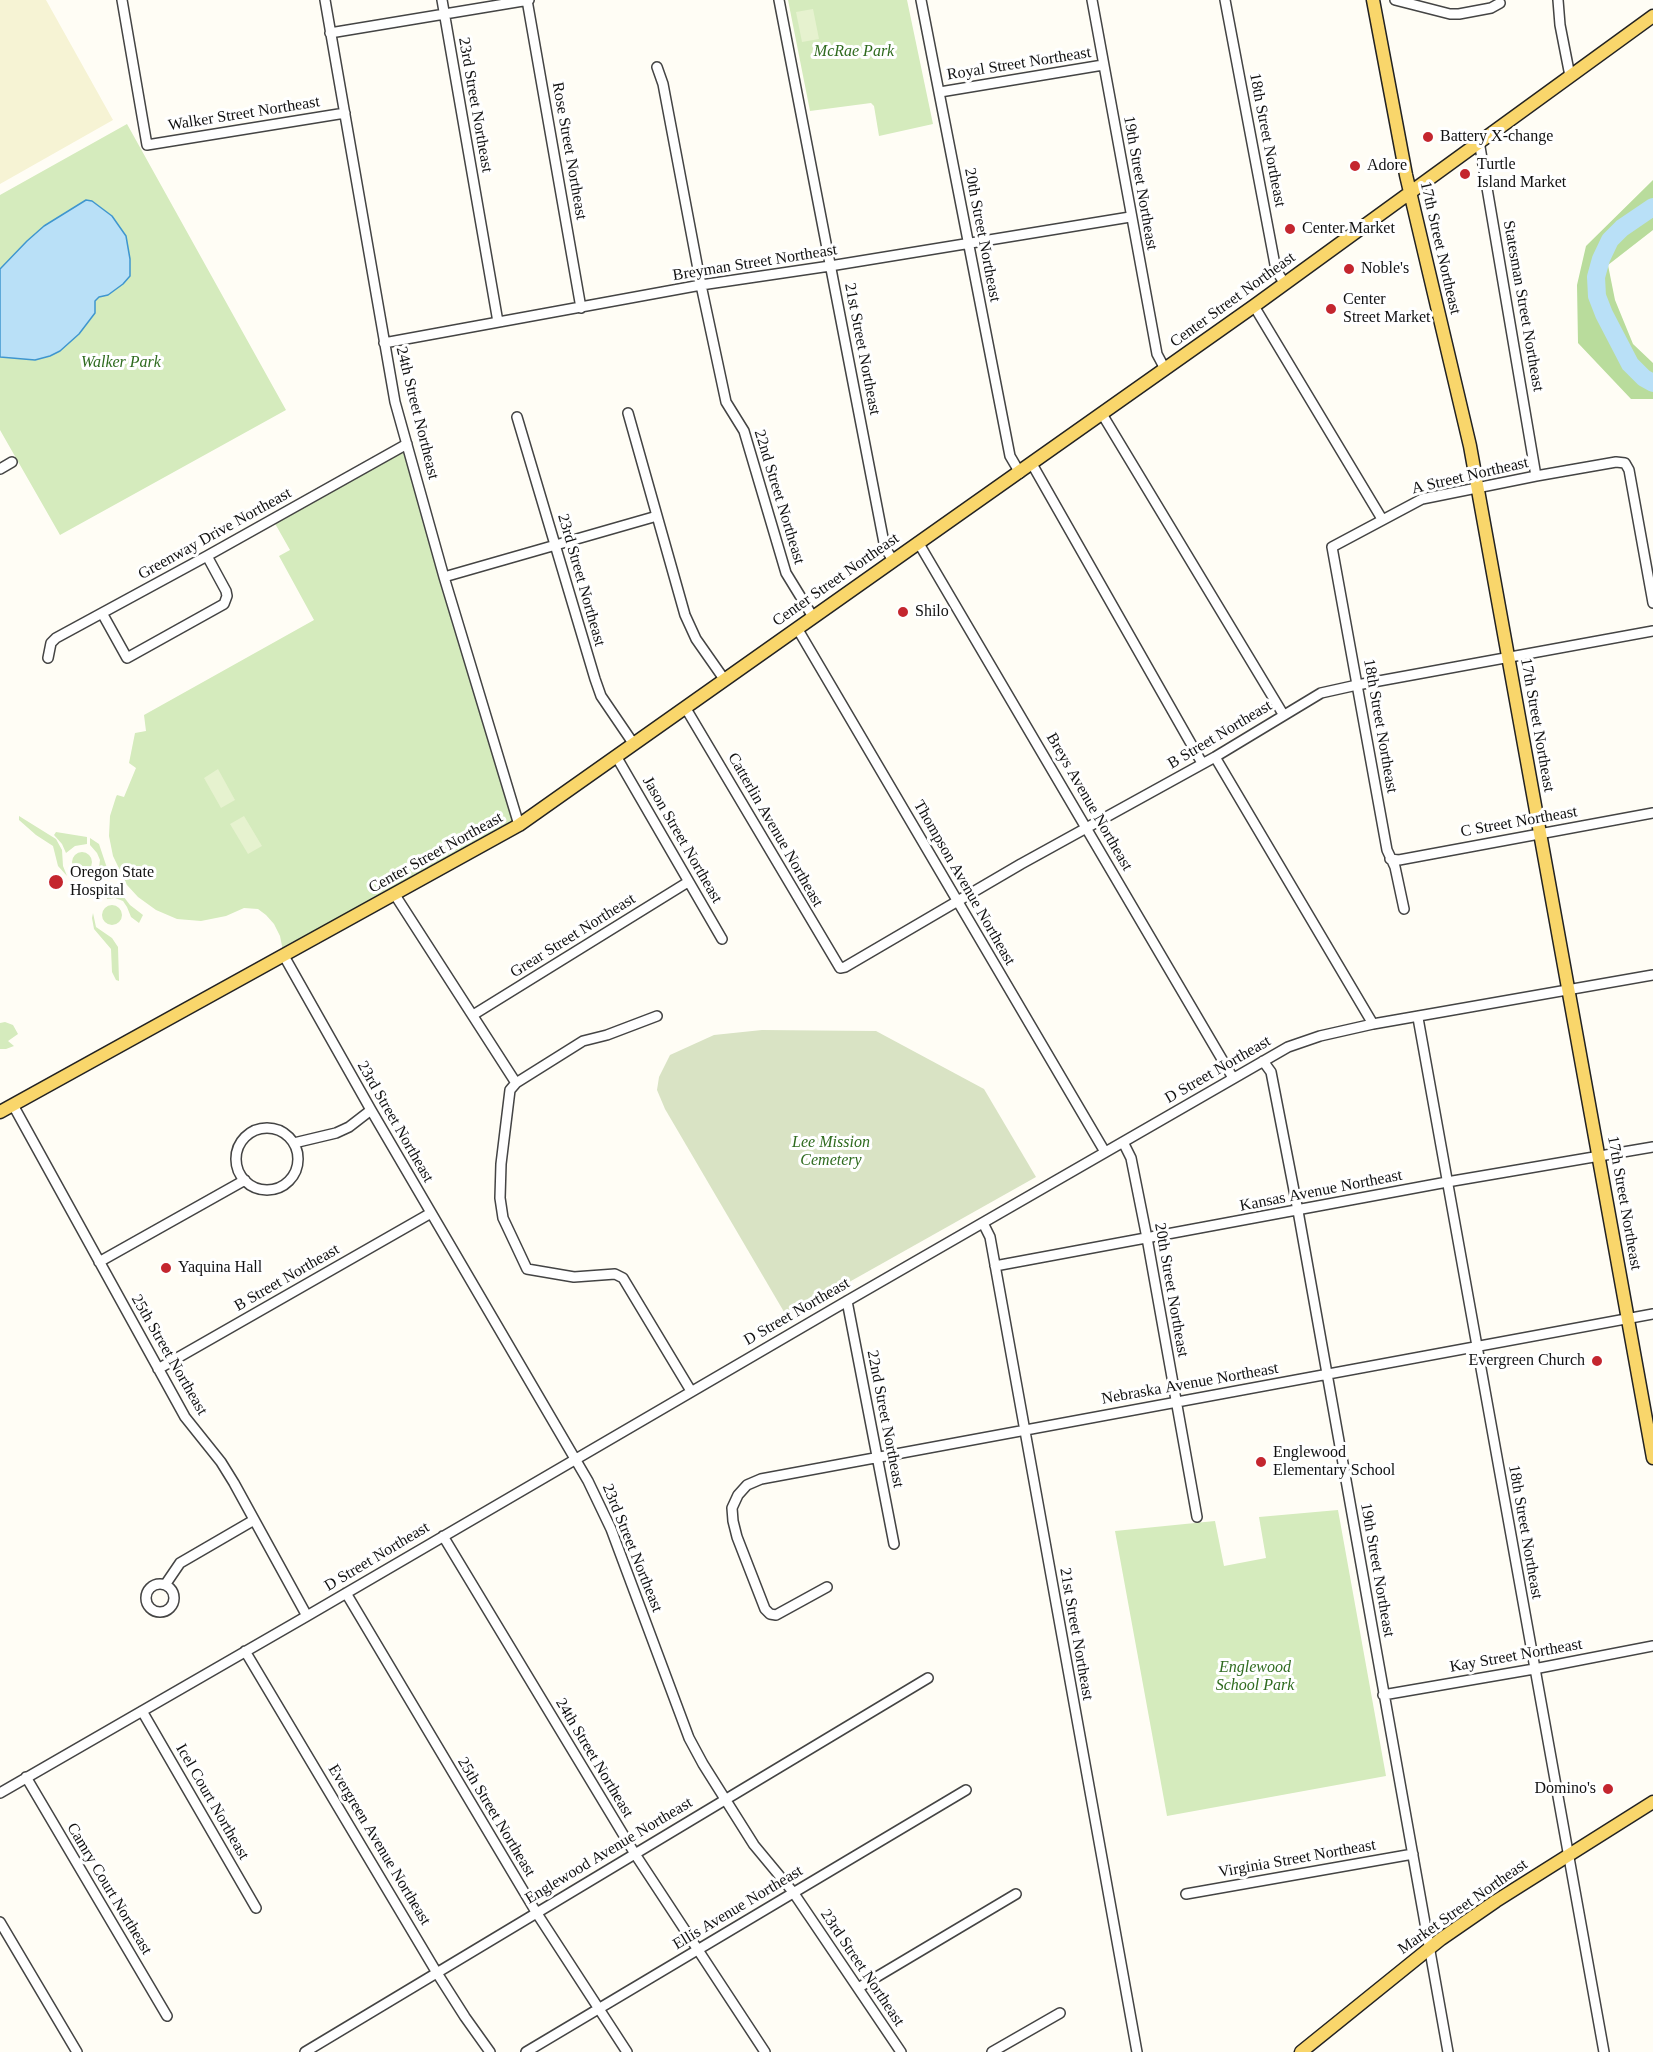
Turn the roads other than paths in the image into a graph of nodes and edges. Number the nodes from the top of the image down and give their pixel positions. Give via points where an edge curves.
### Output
1 (122, 0) edge
2 (325, 0) edge
3 (442, 0) edge
4 (528, 0) edge
5 (779, 0) edge
6 (921, 0) edge
7 (1092, 0) edge
8 (1225, 0) edge
9 (1373, 0) edge
10 (1395, 0) edge
11 (1558, 0) edge
12 (1500, 3) dead end
13 (444, 14) junction
14 (1653, 16) edge
15 (330, 33) junction
16 (1103, 65) junction
17 (657, 67) dead end
18 (1570, 76) junction
19 (940, 92) junction
20 (345, 113) junction
21 (1479, 141) junction
22 (1409, 192) junction
23 (1130, 217) junction
24 (969, 244) junction
25 (830, 266) junction
26 (1285, 284) junction
27 (701, 285) junction
28 (1254, 306) junction
29 (581, 308) junction
30 (498, 322) junction
31 (384, 344) junction
32 (1165, 369) junction
33 (628, 414) dead end
34 (1102, 414) junction
35 (517, 417) dead end
36 (407, 444) junction
37 (12, 462) dead end
38 (1032, 464) junction
39 (0, 469) edge
40 (1020, 473) junction
41 (1536, 476) junction
42 (1477, 488) junction
43 (657, 516) junction
44 (1382, 519) junction
45 (918, 542) junction
46 (555, 545) junction
47 (1332, 547) joint
48 (207, 556) junction
49 (893, 560) junction
50 (444, 577) junction
51 (1653, 603) edge
52 (102, 613) junction
53 (813, 616) junction
54 (797, 628) junction
55 (1653, 631) edge
56 (1508, 657) junction
57 (48, 658) dead end
58 (724, 680) junction
59 (1357, 685) junction
60 (685, 707) junction
61 (1283, 714) junction
62 (633, 743) junction
63 (616, 756) junction
64 (1215, 757) junction
65 (1202, 763) junction
66 (1653, 813) edge
67 (519, 825) junction
68 (1087, 828) junction
69 (1539, 835) junction
70 (1390, 859) junction
71 (688, 882) junction
72 (395, 895) junction
73 (957, 901) junction
74 (1404, 909) dead end
75 (722, 939) dead end
76 (284, 956) junction
77 (840, 968) joint
78 (1653, 975) edge
79 (1568, 990) junction
80 (473, 1015) junction
81 (657, 1016) dead end
82 (1418, 1018) junction
83 (1373, 1024) junction
84 (1263, 1061) junction
85 (1233, 1078) junction
86 (516, 1083) junction
87 (13, 1105) junction
88 (371, 1110) junction
89 (0, 1112) edge
90 (1123, 1142) junction
91 (294, 1143) junction
92 (1653, 1147) edge
93 (1105, 1152) junction
94 (1599, 1156) junction
95 (245, 1180) junction
96 (1447, 1182) junction
97 (1298, 1211) junction
98 (431, 1214) junction
99 (983, 1223) junction
100 (1147, 1238) junction
101 (99, 1262) junction
102 (995, 1266) junction
103 (847, 1301) junction
104 (1653, 1314) edge
105 (1628, 1318) junction
106 (1477, 1346) junction
107 (158, 1369) junction
108 (1329, 1374) junction
109 (691, 1391) junction
110 (1176, 1402) junction
111 (1024, 1430) junction
112 (876, 1457) junction
113 (1653, 1458) edge
114 (575, 1459) junction
115 (1197, 1517) dead end
116 (254, 1520) junction
117 (443, 1536) junction
118 (894, 1544) dead end
119 (165, 1585) dead end
120 (827, 1587) dead end
121 (346, 1593) junction
122 (308, 1616) junction
123 (1653, 1646) edge
124 (245, 1651) junction
125 (1534, 1669) junction
126 (928, 1678) dead end
127 (1383, 1695) junction
128 (142, 1711) junction
129 (26, 1777) junction
130 (966, 1790) dead end
131 (0, 1793) edge
132 (724, 1800) junction
133 (1653, 1802) edge
134 (635, 1854) junction
135 (1413, 1854) junction
136 (1569, 1854) junction
137 (793, 1892) junction
138 (1016, 1894) dead end
139 (1186, 1894) dead end
140 (256, 1908) dead end
141 (536, 1912) junction
142 (0, 1922) edge
143 (1430, 1948) junction
144 (698, 1949) junction
145 (437, 1973) junction
146 (858, 1988) junction
147 (599, 2008) junction
148 (1059, 2013) dead end
149 (167, 2016) dead end
150 (77, 2052) edge
151 (305, 2052) edge
152 (490, 2052) edge
153 (526, 2052) edge
154 (627, 2052) edge
155 (765, 2052) edge
156 (900, 2052) edge
157 (992, 2052) edge
158 (1137, 2052) edge
159 (1300, 2052) edge
160 (1448, 2052) edge
161 (1604, 2052) edge

1 - 20 street, Walker Street Northeast via 147,145
2 - 15 street, 24th Street Northeast
3 - 13 street, 23rd Street Northeast
4 - 13 street
4 - 29 street, Rose Street Northeast
5 - 25 street, 21st Street Northeast
6 - 19 street, 20th Street Northeast
7 - 16 street, 19th Street Northeast
8 - 26 street, 18th Street Northeast via 1276,270
9 - 22 main road, 17th Street Northeast
10 - 12 street via 1450,14
11 - 18 street
13 - 15 street
13 - 30 street, 23rd Street Northeast
14 - 18 main road, Center Street Northeast
15 - 20 street, 24th Street Northeast
16 - 19 street, Royal Street Northeast
16 - 23 street, 19th Street Northeast
17 - 27 street, 22nd Street Northeast
18 - 21 main road, Center Street Northeast
19 - 24 street, 20th Street Northeast
20 - 31 street, 24th Street Northeast
21 - 22 main road, Center Street Northeast
21 - 41 street, Statesman Street Northeast
22 - 26 main road, Center Street Northeast
22 - 42 main road, 17th Street Northeast
23 - 24 street, Breyman Street Northeast
23 - 32 street, 19th Street Northeast via 1157,354
24 - 25 street, Breyman Street Northeast
24 - 40 street, 20th Street Northeast via 1010,456
25 - 27 street, Breyman Street Northeast
25 - 49 street, 21st Street Northeast via 885,548
26 - 28 main road, Center Street Northeast
27 - 29 street, Breyman Street Northeast
27 - 53 street, 22nd Street Northeast via 726,402 744,431 786,573
28 - 32 main road, Center Street Northeast
28 - 44 street
29 - 30 street, Breyman Street Northeast
30 - 31 street, Breyman Street Northeast
31 - 36 street, 24th Street Northeast
32 - 34 main road, Center Street Northeast
33 - 43 street
34 - 38 main road, Center Street Northeast
34 - 61 street
35 - 46 street, 23rd Street Northeast
36 - 48 street, Greenway Drive Northeast
36 - 50 street, 24th Street Northeast
37 - 39 street
38 - 40 main road, Center Street Northeast
38 - 65 street
40 - 45 main road, Center Street Northeast
41 - 42 street, A Street Northeast
41 - 51 street, A Street Northeast via 1625,463
42 - 44 street, A Street Northeast via 1422,499
42 - 56 main road, 17th Street Northeast
43 - 46 street
43 - 58 street via 690,630
44 - 47 street, A Street Northeast
45 - 49 main road, Center Street Northeast
45 - 68 street, Breys Avenue Northeast
46 - 50 street
46 - 62 street, 23rd Street Northeast via 601,696
47 - 59 street, 18th Street Northeast
48 - 52 street, Greenway Drive Northeast
48 - 52 street via 228,596 224,604 127,658
49 - 53 main road, Center Street Northeast
50 - 67 street, 24th Street Northeast
52 - 57 street, Greenway Drive Northeast via 56,638
53 - 54 main road, Center Street Northeast
54 - 58 main road, Center Street Northeast
54 - 73 street, Thompson Avenue Northeast
55 - 56 street, B Street Northeast
56 - 59 street, B Street Northeast
56 - 69 main road, 17th Street Northeast
58 - 60 main road, Center Street Northeast
59 - 61 street, B Street Northeast via 1321,693
59 - 70 street, 18th Street Northeast
60 - 62 main road, Center Street Northeast
60 - 77 street, Catterlin Avenue Northeast
61 - 64 street, B Street Northeast
62 - 63 main road, Center Street Northeast
63 - 67 main road, Center Street Northeast
63 - 71 street, Jason Street Northeast
64 - 65 street, B Street Northeast
64 - 83 street
65 - 68 street, B Street Northeast
66 - 69 street, C Street Northeast
67 - 72 main road, Center Street Northeast
68 - 73 street, B Street Northeast
68 - 85 street, Breys Avenue Northeast
69 - 70 street, C Street Northeast
69 - 79 main road, 17th Street Northeast
70 - 74 street, 18th Street Northeast
71 - 75 street, Jason Street Northeast
71 - 80 street, Grear Street Northeast
72 - 76 main road, Center Street Northeast
72 - 80 street
73 - 77 street, B Street Northeast
73 - 93 street, Thompson Avenue Northeast
76 - 87 main road, Center Street Northeast
76 - 88 street, 23rd Street Northeast
78 - 79 street, D Street Northeast
79 - 82 street, D Street Northeast
79 - 94 main road, 17th Street Northeast
80 - 86 street
81 - 86 street via 583,1041
82 - 83 street, D Street Northeast
82 - 96 street, 18th Street Northeast
83 - 84 street, D Street Northeast via 1298,1043
84 - 85 street, D Street Northeast
84 - 97 street, 19th Street Northeast via 1271,1072
85 - 90 street, D Street Northeast
86 - 109 street via 510,1090 500,1198 503,1218 525,1266 531,1271 574,1277 615,1274 623,1278
87 - 89 main road, Center Street Northeast
87 - 101 street, 25th Street Northeast
88 - 91 street via 336,1133
88 - 98 street, 23rd Street Northeast
90 - 93 street, D Street Northeast
90 - 100 street, 20th Street Northeast via 1131,1158
91 - 95 street via 298,1162 290,1180 282,1186 262,1189
91 - 95 street via 279,1130 269,1128 245,1137 237,1153 239,1172
92 - 94 street, Kansas Avenue Northeast
93 - 99 street, D Street Northeast
94 - 96 street, Kansas Avenue Northeast
94 - 105 main road, 17th Street Northeast
95 - 101 street
96 - 97 street, Kansas Avenue Northeast
96 - 106 street, 18th Street Northeast
97 - 100 street, Kansas Avenue Northeast
97 - 108 street, 19th Street Northeast
98 - 107 street, B Street Northeast
98 - 114 street, 23rd Street Northeast
99 - 102 street, 21st Street Northeast
99 - 103 street, D Street Northeast
100 - 102 street, Kansas Avenue Northeast
100 - 110 street, 20th Street Northeast
101 - 107 street, 25th Street Northeast
102 - 111 street, 21st Street Northeast
103 - 109 street, D Street Northeast
103 - 112 street, 22nd Street Northeast
104 - 105 street, Nebraska Avenue Northeast
105 - 106 street, Nebraska Avenue Northeast
105 - 113 main road, 17th Street Northeast
106 - 108 street, Nebraska Avenue Northeast
106 - 125 street, 18th Street Northeast
107 - 116 street, 25th Street Northeast via 185,1417 221,1462
108 - 110 street, Nebraska Avenue Northeast
108 - 127 street, 19th Street Northeast
109 - 114 street, D Street Northeast
110 - 111 street, Nebraska Avenue Northeast
110 - 115 street, 20th Street Northeast
111 - 112 street, Nebraska Avenue Northeast
111 - 158 street, 21st Street Northeast
112 - 118 street, 22nd Street Northeast
112 - 120 street, Nebraska Avenue Northeast via 761,1479 747,1485 732,1508 736,1536 761,1601 770,1614 776,1615
114 - 117 street, D Street Northeast
114 - 132 street, 23rd Street Northeast via 611,1529 694,1749
116 - 119 street via 180,1563
116 - 122 street, 25th Street Northeast
117 - 121 street, D Street Northeast
117 - 134 street, 24th Street Northeast
121 - 122 street, D Street Northeast
121 - 141 street, 25th Street Northeast
122 - 124 street, D Street Northeast
123 - 125 street, Kay Street Northeast
124 - 128 street, D Street Northeast
124 - 145 street, Evergreen Avenue Northeast
125 - 127 street, Kay Street Northeast
125 - 136 street, 18th Street Northeast
126 - 132 street, Englewood Avenue Northeast
127 - 135 street, 19th Street Northeast
128 - 129 street, D Street Northeast
128 - 140 street, Icel Court Northeast
129 - 131 street, D Street Northeast
129 - 149 street, Camry Court Northeast
130 - 137 street, Ellis Avenue Northeast
132 - 134 street, Englewood Avenue Northeast
132 - 137 street, 23rd Street Northeast
133 - 136 main road, Market Street Northeast
134 - 141 street, Englewood Avenue Northeast
134 - 144 street, 24th Street Northeast
135 - 139 street, Virginia Street Northeast
135 - 143 street, 19th Street Northeast
136 - 143 main road, Market Street Northeast
136 - 161 street, 18th Street Northeast
137 - 144 street, Ellis Avenue Northeast
137 - 146 street, 23rd Street Northeast
138 - 146 street
141 - 145 street, Englewood Avenue Northeast
141 - 147 street, 25th Street Northeast
142 - 150 street
143 - 159 main road, Market Street Northeast
143 - 160 street, 19th Street Northeast
144 - 147 street, Ellis Avenue Northeast
144 - 155 street, 24th Street Northeast
145 - 151 street, Englewood Avenue Northeast
145 - 152 street, Evergreen Avenue Northeast
146 - 156 street, 23rd Street Northeast
147 - 153 street, Ellis Avenue Northeast
147 - 154 street, 25th Street Northeast
148 - 157 street

